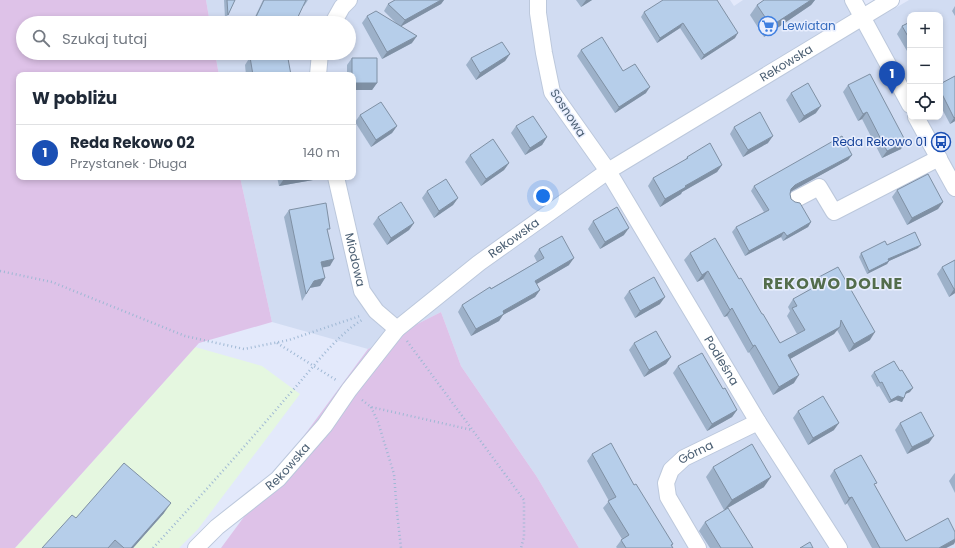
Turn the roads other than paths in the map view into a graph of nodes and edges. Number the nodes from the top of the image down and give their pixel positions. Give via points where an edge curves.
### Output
1 (349, 0) edge
2 (538, 0) edge
3 (853, 0) edge
4 (891, 0) edge
5 (337, 16) edge
6 (862, 18) junction
7 (319, 60) edge
8 (318, 72) edge
9 (907, 100) edge
10 (918, 120) edge
11 (939, 158) junction
12 (608, 171) junction
13 (337, 180) edge
14 (955, 188) edge
15 (796, 199) dead end
16 (397, 329) junction
17 (758, 422) junction
18 (196, 548) edge
19 (698, 548) edge
20 (838, 548) edge

1 - 5 street
2 - 12 street, Sosnowa via 544,53 552,92
3 - 6 street
4 - 6 street, Rekowska
6 - 9 street
6 - 12 street, Rekowska
7 - 8 street
10 - 11 street
11 - 14 street
11 - 15 street via 834,212 819,187
12 - 16 street, Rekowska via 479,264
12 - 17 street, Podleśna
13 - 16 street, Miodowa via 362,291 376,311
16 - 18 street, Rekowska via 325,425 278,479 217,527
17 - 19 street, Górna via 684,458 671,470 666,483 668,497
17 - 20 street, Podleśna

